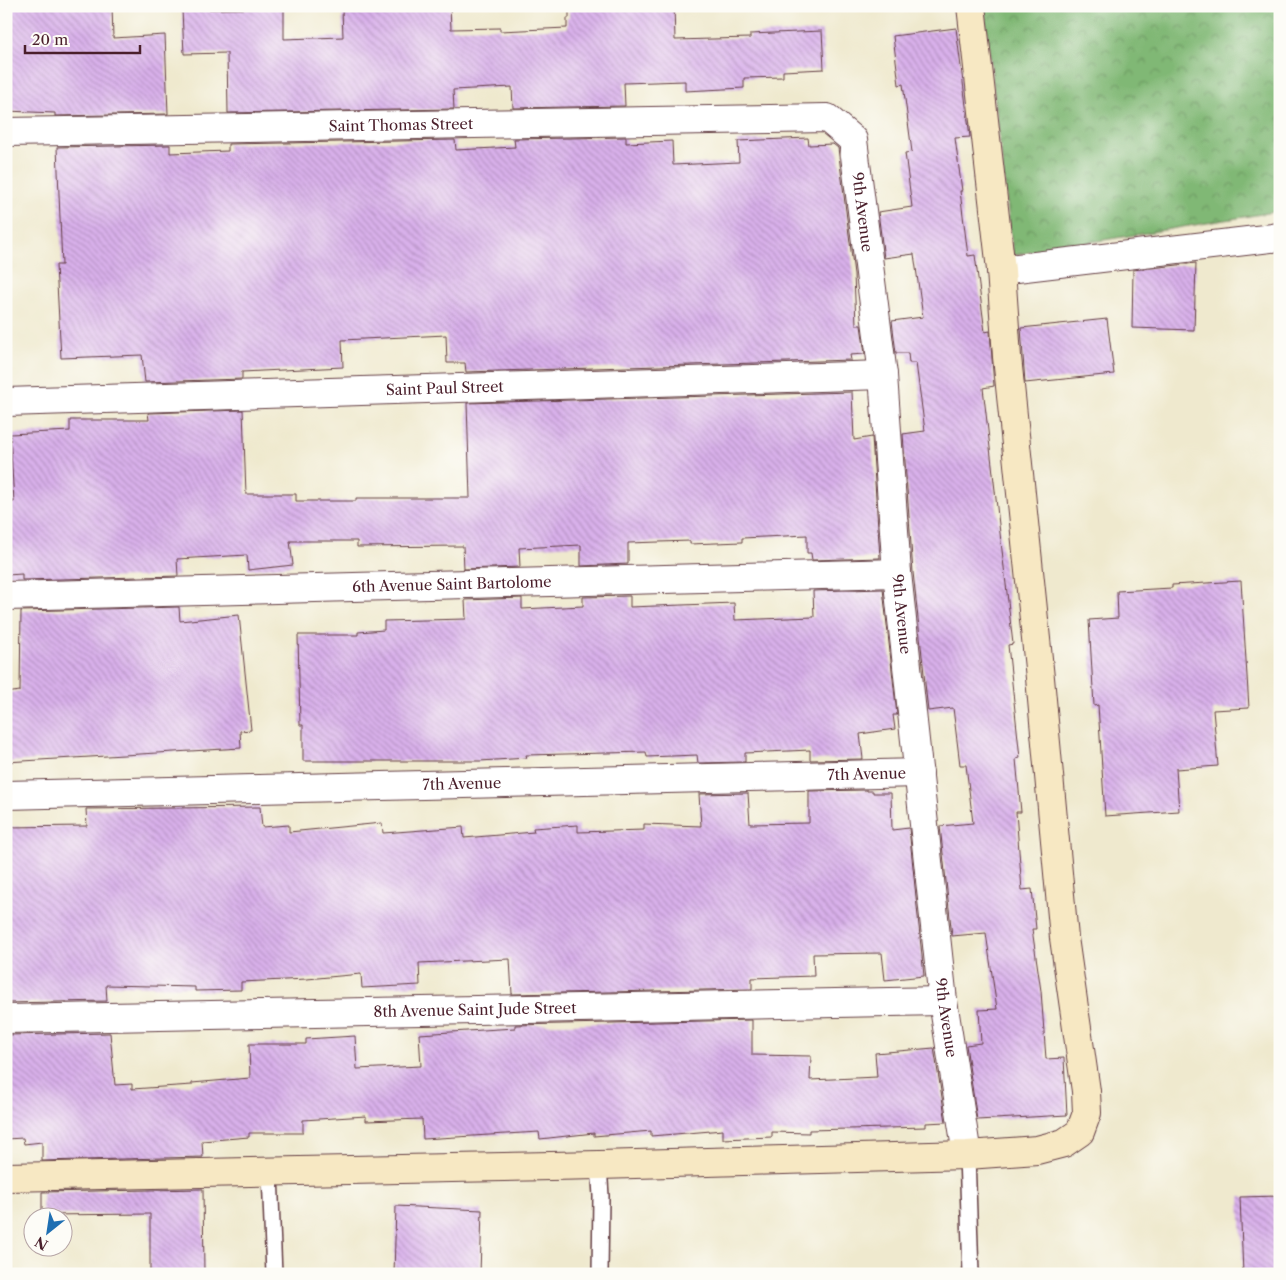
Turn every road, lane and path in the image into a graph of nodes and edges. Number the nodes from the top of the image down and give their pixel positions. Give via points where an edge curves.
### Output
1 (972, 6) edge
2 (795, 118) joint
3 (6, 132) edge
4 (1280, 237) edge
5 (1001, 270) junction
6 (883, 375) junction
7 (6, 402) edge
8 (897, 573) junction
9 (6, 596) edge
10 (919, 773) junction
11 (6, 795) edge
12 (943, 1001) junction
13 (6, 1019) edge
14 (967, 1155) junction
15 (599, 1165) junction
16 (270, 1173) junction
17 (6, 1177) edge
18 (274, 1274) edge
19 (600, 1274) edge
20 (972, 1274) edge

1 - 5 street
2 - 3 street, Saint Thomas Street
2 - 6 street, 9th Avenue via 826,118 853,140
4 - 5 street
5 - 14 street via 1064,938 1087,1113 1080,1132 1064,1143 1037,1150
6 - 7 street, Saint Paul Street
6 - 8 street, 9th Avenue
8 - 9 street, 6th Avenue Saint Bartolome
8 - 10 street, 9th Avenue
10 - 11 street, 7th Avenue
10 - 12 street, 9th Avenue
12 - 13 street, 8th Avenue Saint Jude Street
12 - 14 street, 9th Avenue
14 - 15 street
14 - 20 lane
15 - 16 street
15 - 19 lane
16 - 17 street
16 - 18 lane

